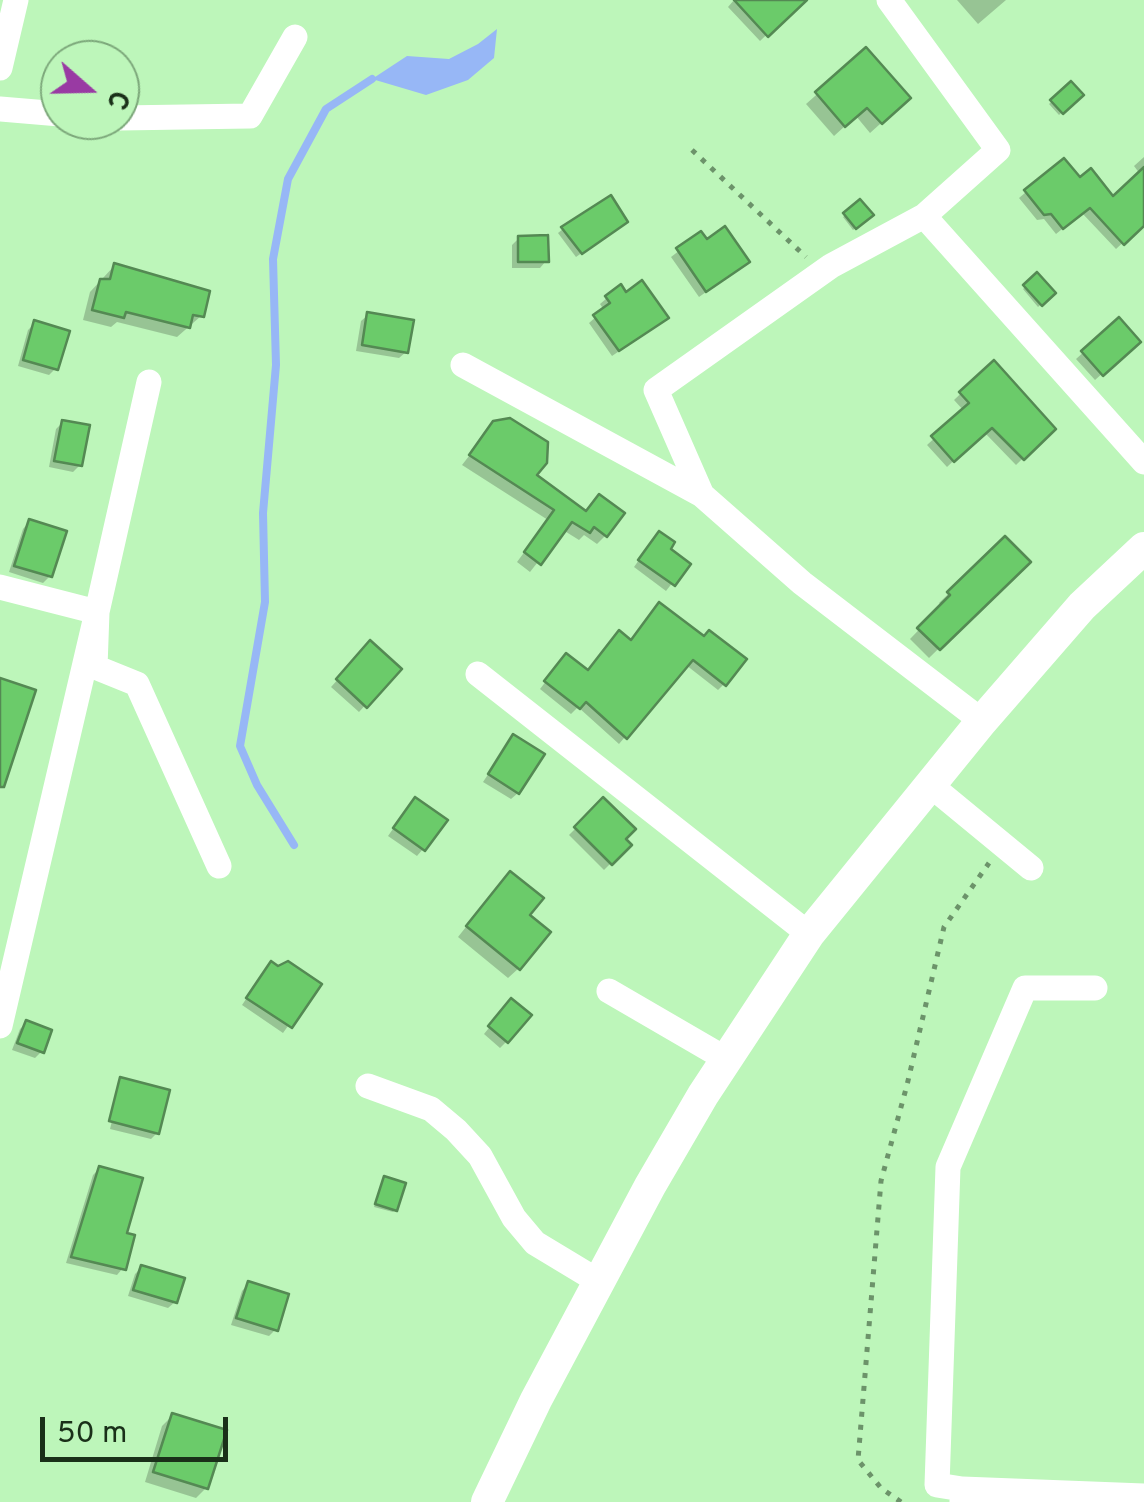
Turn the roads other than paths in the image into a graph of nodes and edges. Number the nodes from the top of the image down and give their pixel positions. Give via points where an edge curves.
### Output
1 (16, 0) edge
2 (889, 0) edge
3 (295, 37) dead end
4 (0, 68) edge
5 (0, 109) edge
6 (40, 112) edge
7 (140, 118) edge
8 (924, 216) junction
9 (464, 364) dead end
10 (149, 382) dead end
11 (1144, 462) edge
12 (702, 495) junction
13 (1144, 548) edge
14 (0, 587) edge
15 (96, 612) junction
16 (478, 674) dead end
17 (982, 721) junction
18 (929, 784) junction
19 (219, 866) dead end
20 (1031, 868) dead end
21 (809, 934) junction
22 (1094, 988) dead end
23 (609, 991) dead end
24 (0, 1026) edge
25 (726, 1059) junction
26 (368, 1086) dead end
27 (598, 1282) junction
28 (962, 1496) edge
29 (1144, 1496) edge
30 (488, 1502) edge

1 - 4 lane
2 - 8 lane via 998,150
3 - 7 lane via 250,116
5 - 6 lane
8 - 11 lane
8 - 12 lane via 831,266 656,390
9 - 12 lane
10 - 15 lane
12 - 17 lane
13 - 17 main road via 1082,606
14 - 15 lane
15 - 19 lane via 95,667 137,684
15 - 24 lane
16 - 21 lane
17 - 18 main road
18 - 20 lane
18 - 21 main road
21 - 25 main road
22 - 28 lane via 1025,988 948,1168 937,1485
23 - 25 lane
25 - 27 main road
26 - 27 lane via 431,1109 456,1130 536,1243
27 - 30 main road
28 - 29 lane

